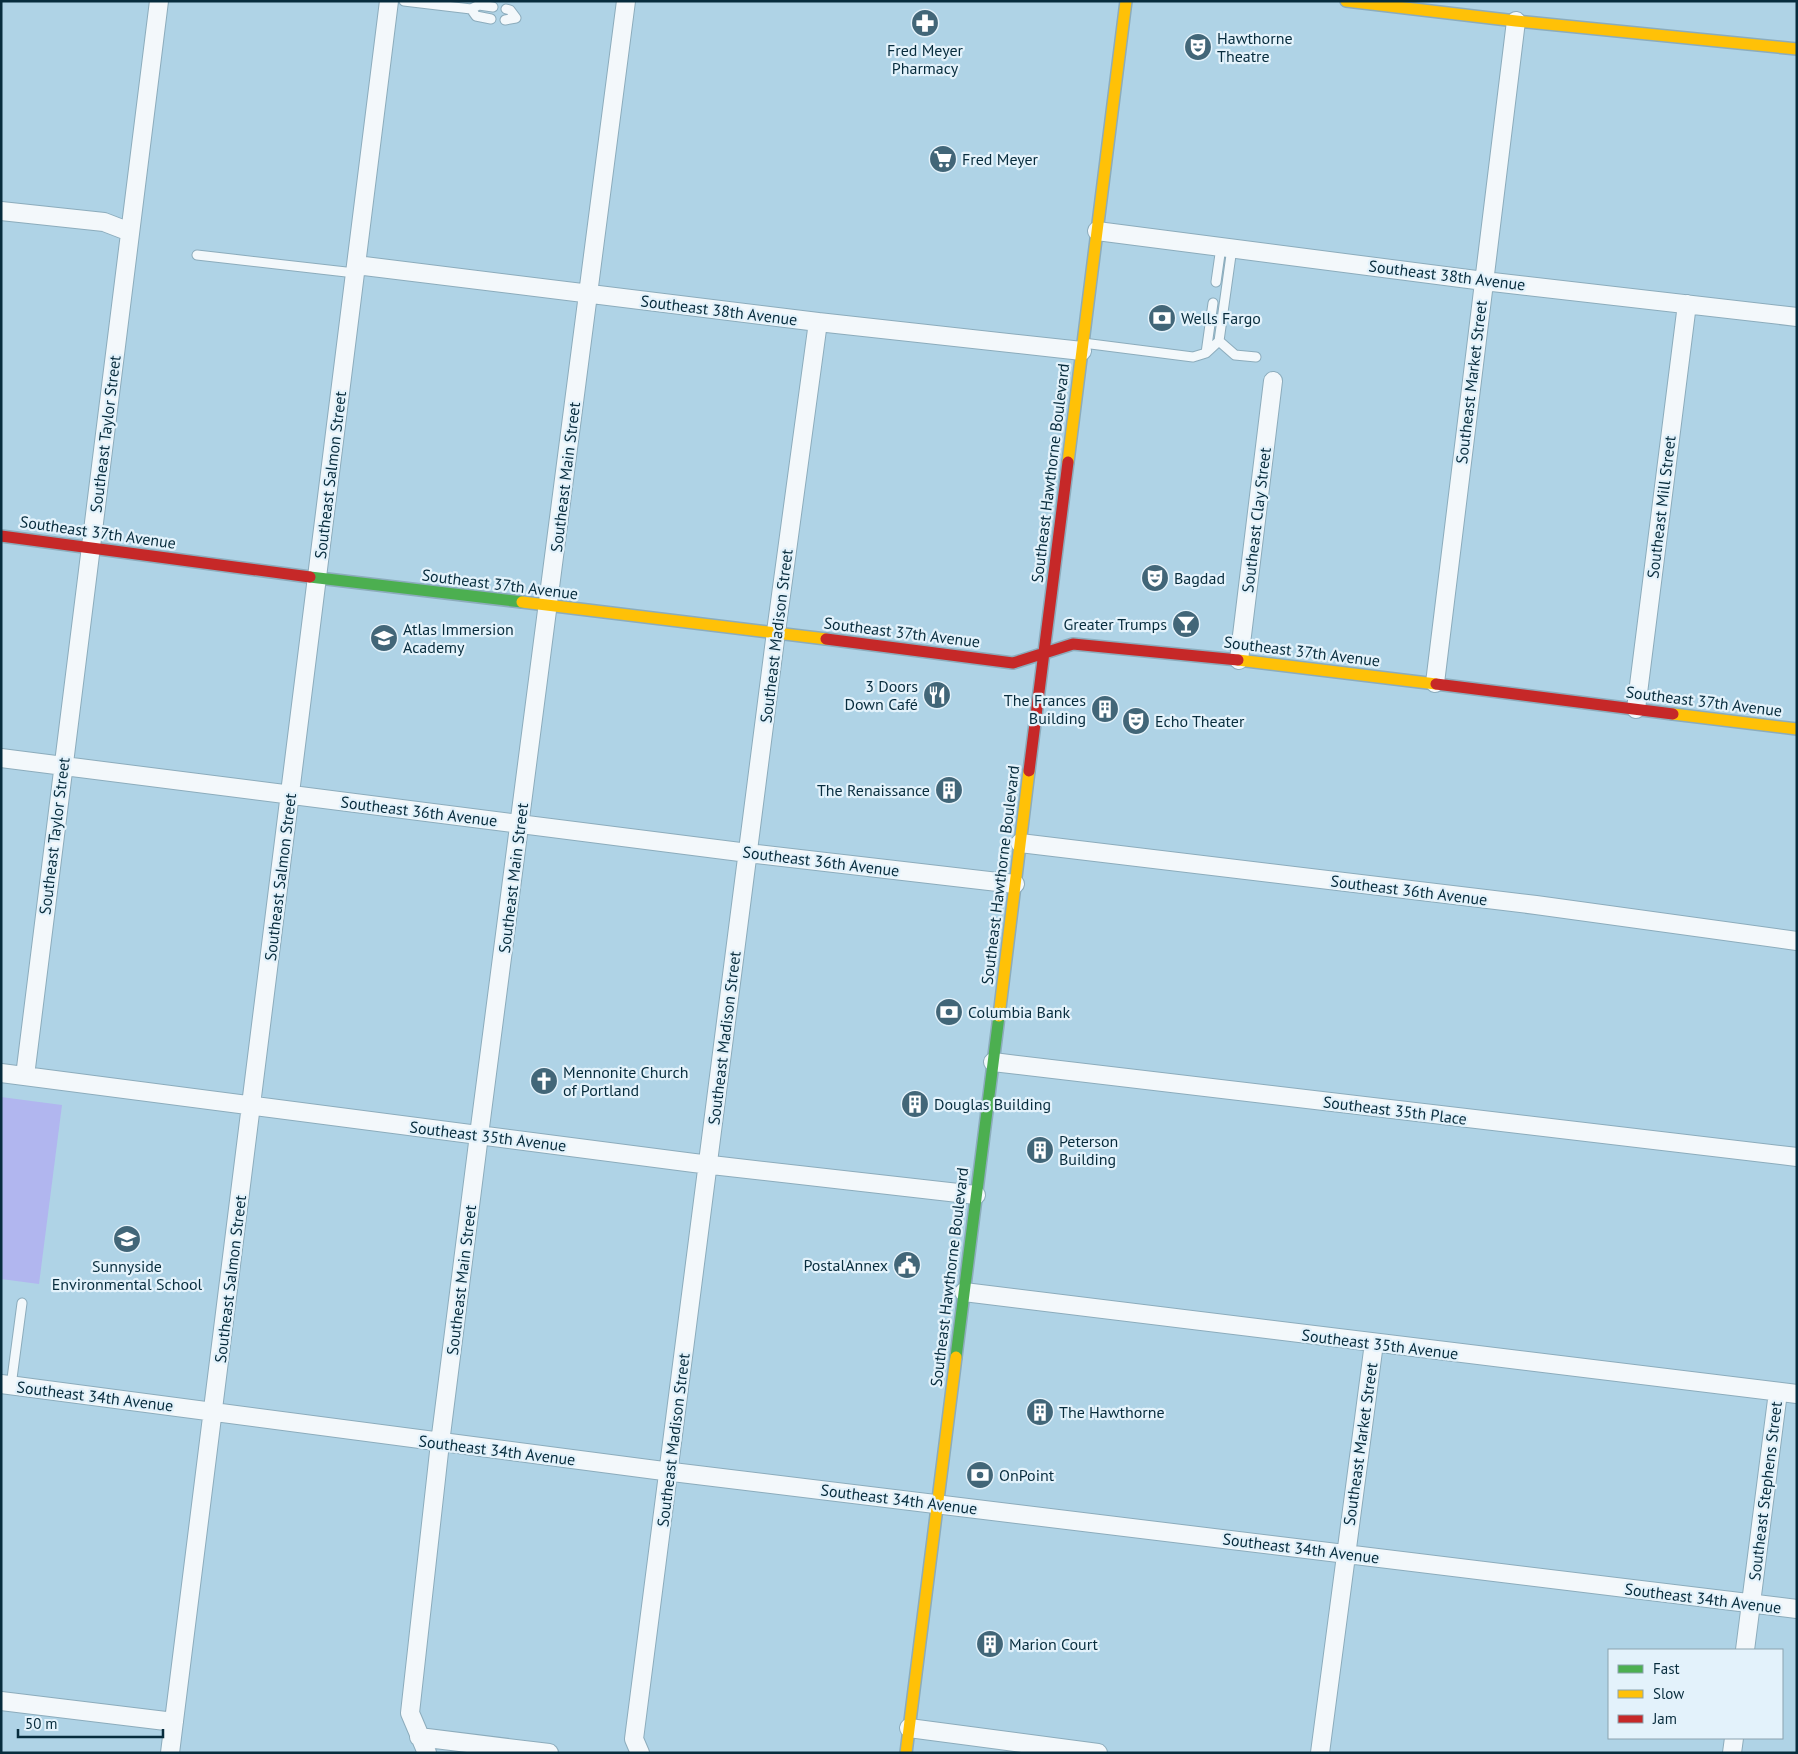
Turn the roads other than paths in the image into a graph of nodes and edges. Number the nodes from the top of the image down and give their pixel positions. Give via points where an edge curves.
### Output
1 (159, 1) edge
2 (389, 1) edge
3 (404, 1) edge
4 (626, 1) edge
5 (1126, 1) edge
6 (1346, 1) edge
7 (493, 7) dead end
8 (471, 9) junction
9 (506, 9) dead end
10 (491, 18) dead end
11 (505, 20) dead end
12 (1516, 21) junction
13 (1797, 48) edge
14 (1, 211) edge
15 (1098, 231) junction
16 (130, 232) junction
17 (1226, 248) junction
18 (197, 255) dead end
19 (356, 269) junction
20 (1484, 280) junction
21 (1216, 282) dead end
22 (588, 293) junction
23 (1213, 303) dead end
24 (1687, 304) junction
25 (1797, 317) edge
26 (818, 322) junction
27 (1219, 342) junction
28 (1083, 347) junction
29 (1206, 353) junction
30 (1256, 358) dead end
31 (1273, 381) dead end
32 (1, 536) edge
33 (90, 547) junction
34 (317, 578) junction
35 (548, 606) junction
36 (776, 632) junction
37 (1044, 652) junction
38 (1239, 660) junction
39 (1435, 683) junction
40 (1636, 709) junction
41 (1797, 729) edge
42 (1, 758) edge
43 (63, 766) junction
44 (290, 796) junction
45 (520, 824) junction
46 (1020, 843) junction
47 (748, 853) junction
48 (1015, 884) junction
49 (1797, 940) edge
50 (993, 1062) junction
51 (1, 1073) edge
52 (25, 1076) junction
53 (251, 1105) junction
54 (479, 1135) junction
55 (1797, 1157) edge
56 (708, 1164) junction
57 (976, 1195) junction
58 (964, 1292) junction
59 (22, 1303) dead end
60 (1374, 1343) junction
61 (6, 1385) edge
62 (1778, 1392) junction
63 (1797, 1394) edge
64 (214, 1411) junction
65 (440, 1443) junction
66 (669, 1472) junction
67 (937, 1504) junction
68 (1344, 1553) junction
69 (1750, 1604) junction
70 (1797, 1609) edge
71 (1745, 1649) edge
72 (1, 1702) edge
73 (174, 1722) junction
74 (909, 1728) junction
75 (419, 1737) junction
76 (1734, 1739) edge
77 (170, 1753) edge
78 (427, 1753) edge
79 (549, 1753) edge
80 (640, 1753) edge
81 (906, 1753) edge
82 (1098, 1753) edge
83 (1320, 1753) edge
84 (1732, 1753) edge

1 - 16 street, Southeast Taylor Street
2 - 19 street, Southeast Salmon Street
3 - 8 lane
4 - 22 street, Southeast Main Street
5 - 15 main road, Southeast Hawthorne Boulevard
6 - 12 main road
7 - 8 lane via 478,5
8 - 10 lane via 476,16
9 - 11 lane via 516,18
12 - 13 main road
12 - 20 street, Southeast Market Street
14 - 16 street via 104,222
15 - 17 street, Southeast 38th Avenue
15 - 28 main road, Southeast Hawthorne Boulevard
16 - 33 street, Southeast Taylor Street
17 - 20 street, Southeast 38th Avenue
17 - 21 lane
17 - 27 lane
18 - 19 lane
19 - 22 street, Southeast 38th Avenue
19 - 34 street, Southeast Salmon Street
20 - 24 street, Southeast 38th Avenue
20 - 39 street, Southeast Market Street
22 - 26 street, Southeast 38th Avenue
22 - 35 street, Southeast Main Street
23 - 29 lane
24 - 25 street, Southeast 38th Avenue
24 - 40 street, Southeast Mill Street
26 - 28 street, Southeast 38th Avenue
26 - 36 street, Southeast Madison Street
27 - 29 lane
27 - 30 lane via 1235,355
28 - 29 lane via 1193,357
28 - 37 main road, Southeast Hawthorne Boulevard
31 - 38 street, Southeast Clay Street
32 - 33 main road, Southeast 37th Avenue
33 - 34 main road, Southeast 37th Avenue
33 - 43 street, Southeast Taylor Street
34 - 35 main road, Southeast 37th Avenue
34 - 44 street, Southeast Salmon Street
35 - 36 main road, Southeast 37th Avenue
35 - 45 street, Southeast Main Street
36 - 37 main road, Southeast 37th Avenue via 1013,663
36 - 47 street, Southeast Madison Street
37 - 38 main road, Southeast 37th Avenue via 1073,644
37 - 46 main road, Southeast Hawthorne Boulevard
38 - 39 main road, Southeast 37th Avenue
39 - 40 main road, Southeast 37th Avenue
40 - 41 main road, Southeast 37th Avenue
42 - 43 street, Southeast 36th Avenue
43 - 44 street, Southeast 36th Avenue
43 - 52 street, Southeast Taylor Street
44 - 45 street, Southeast 36th Avenue
44 - 53 street, Southeast Salmon Street
45 - 47 street, Southeast 36th Avenue
45 - 54 street, Southeast Main Street
46 - 48 main road, Southeast Hawthorne Boulevard
46 - 49 street, Southeast 36th Avenue
47 - 48 street, Southeast 36th Avenue
47 - 56 street, Southeast Madison Street
48 - 50 main road, Southeast Hawthorne Boulevard
50 - 55 street, Southeast 35th Place
50 - 57 main road, Southeast Hawthorne Boulevard
51 - 52 street, Southeast 35th Avenue
52 - 53 street, Southeast 35th Avenue
53 - 54 street, Southeast 35th Avenue
53 - 64 street, Southeast Salmon Street
54 - 56 street, Southeast 35th Avenue
54 - 65 street, Southeast Main Street
56 - 57 street, Southeast 35th Avenue
56 - 66 street, Southeast Madison Street
57 - 58 main road, Southeast Hawthorne Boulevard
58 - 60 street, Southeast 35th Avenue
58 - 67 main road, Southeast Hawthorne Boulevard
59 - 61 lane
60 - 62 street, Southeast 35th Avenue
60 - 68 street, Southeast Market Street
61 - 64 street, Southeast 34th Avenue
62 - 63 street, Southeast 35th Avenue
62 - 69 street, Southeast Stephens Street
64 - 65 street, Southeast 34th Avenue
64 - 73 street, Southeast Salmon Street
65 - 66 street, Southeast 34th Avenue
65 - 75 street, Southeast Main Street via 410,1713
66 - 67 street, Southeast 34th Avenue
66 - 80 street, Southeast Madison Street via 634,1738
67 - 68 street, Southeast 34th Avenue
67 - 74 main road, Southeast Hawthorne Boulevard
68 - 69 street, Southeast 34th Avenue
68 - 83 street, Southeast Market Street
69 - 70 street, Southeast 34th Avenue
69 - 71 street, Southeast Stephens Street
72 - 73 street
73 - 77 street, Southeast Salmon Street
74 - 81 main road, Southeast Hawthorne Boulevard
74 - 82 street
75 - 78 street, Southeast Main Street
75 - 79 street
76 - 84 street

